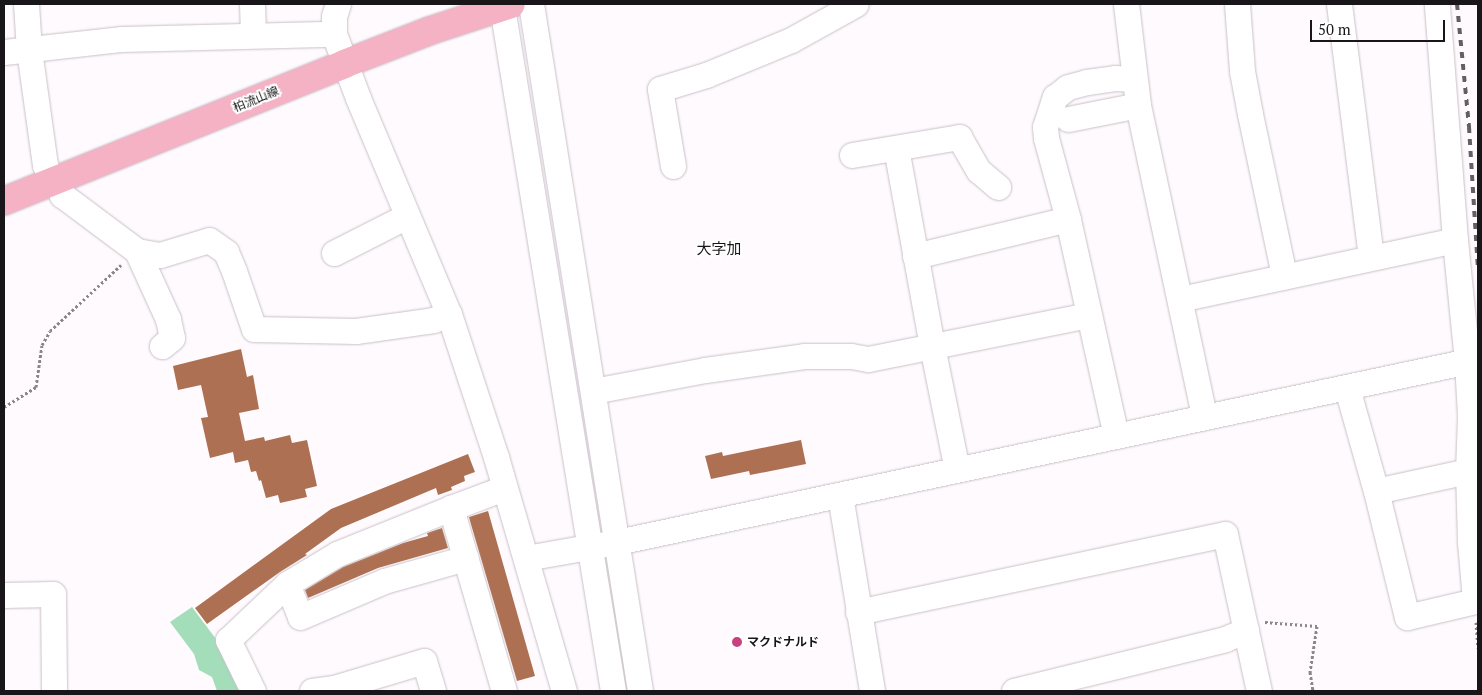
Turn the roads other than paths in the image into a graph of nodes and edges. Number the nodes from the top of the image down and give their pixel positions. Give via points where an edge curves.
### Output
1 (26, 4) edge
2 (252, 4) edge
3 (338, 4) edge
4 (531, 4) edge
5 (856, 4) edge
6 (1126, 4) edge
7 (1237, 4) edge
8 (1339, 4) edge
9 (1437, 4) edge
10 (505, 5) edge
11 (334, 34) junction
12 (253, 35) junction
13 (28, 50) junction
14 (4, 52) edge
15 (344, 64) junction
16 (1133, 79) junction
17 (1138, 105) junction
18 (1068, 119) dead end
19 (896, 148) junction
20 (852, 155) dead end
21 (672, 166) dead end
22 (54, 181) junction
23 (998, 187) dead end
24 (4, 201) edge
25 (407, 216) junction
26 (1068, 219) junction
27 (1455, 240) junction
28 (136, 251) junction
29 (334, 254) dead end
30 (914, 256) junction
31 (1371, 257) junction
32 (1284, 276) junction
33 (1180, 299) junction
34 (450, 314) junction
35 (1089, 315) junction
36 (162, 346) dead end
37 (932, 346) junction
38 (1472, 360) edge
39 (1347, 388) junction
40 (593, 391) junction
41 (1204, 416) junction
42 (1116, 436) junction
43 (957, 470) junction
44 (1468, 471) junction
45 (504, 488) junction
46 (1376, 491) junction
47 (840, 494) junction
48 (451, 508) junction
49 (617, 542) junction
50 (1474, 542) edge
51 (590, 546) junction
52 (466, 558) junction
53 (526, 558) junction
54 (287, 584) junction
55 (4, 595) edge
56 (858, 612) junction
57 (1246, 630) junction
58 (54, 691) edge
59 (253, 691) edge
60 (312, 691) edge
61 (433, 691) edge
62 (504, 691) edge
63 (564, 691) edge
64 (613, 691) edge
65 (640, 691) edge
66 (872, 691) edge
67 (1014, 691) edge
68 (1259, 691) edge

1 - 13 street
2 - 12 street
3 - 11 street
4 - 40 street
5 - 21 street via 791,40 706,75 660,89
6 - 16 street
7 - 32 street via 1242,71
8 - 31 street
9 - 27 street
10 - 15 main road, 柏流山線
10 - 51 street
11 - 12 street
11 - 15 street
12 - 13 street via 122,39
13 - 14 street
13 - 22 street via 45,165
15 - 22 main road, 柏流山線
15 - 25 street
16 - 17 street
16 - 26 street via 1087,82 1068,87 1055,96 1045,127 1046,138
17 - 18 street
17 - 33 street
19 - 20 street
19 - 23 street via 958,137 979,171
19 - 30 street
22 - 24 main road, 柏流山線
22 - 28 street via 69,202
25 - 29 street
25 - 34 street
26 - 30 street
26 - 35 street
27 - 31 street
27 - 38 street
28 - 34 street via 160,255 209,240 226,252 254,329 356,331 433,320
28 - 36 street via 168,319 172,338
30 - 37 street
31 - 32 street
32 - 33 street
33 - 41 street
34 - 45 street
35 - 37 street
35 - 42 street
37 - 40 street via 868,359 851,356 788,358
37 - 43 street
38 - 39 street
38 - 44 street
39 - 41 street
39 - 46 street
40 - 49 street
41 - 42 street
42 - 43 street
43 - 47 street
44 - 46 street
44 - 50 street
45 - 48 street
45 - 53 street
46 - 50 street via 1407,617 1475,601
47 - 49 street
47 - 56 street
48 - 52 street
48 - 54 street via 337,554
49 - 51 street
49 - 65 street
51 - 53 street
51 - 64 street
52 - 54 street via 384,581 300,617
52 - 62 street
53 - 63 street
54 - 59 street via 228,640
55 - 58 street via 54,594
56 - 57 street via 1225,534
56 - 66 street
57 - 67 street
57 - 68 street
60 - 61 street via 334,688 424,661

